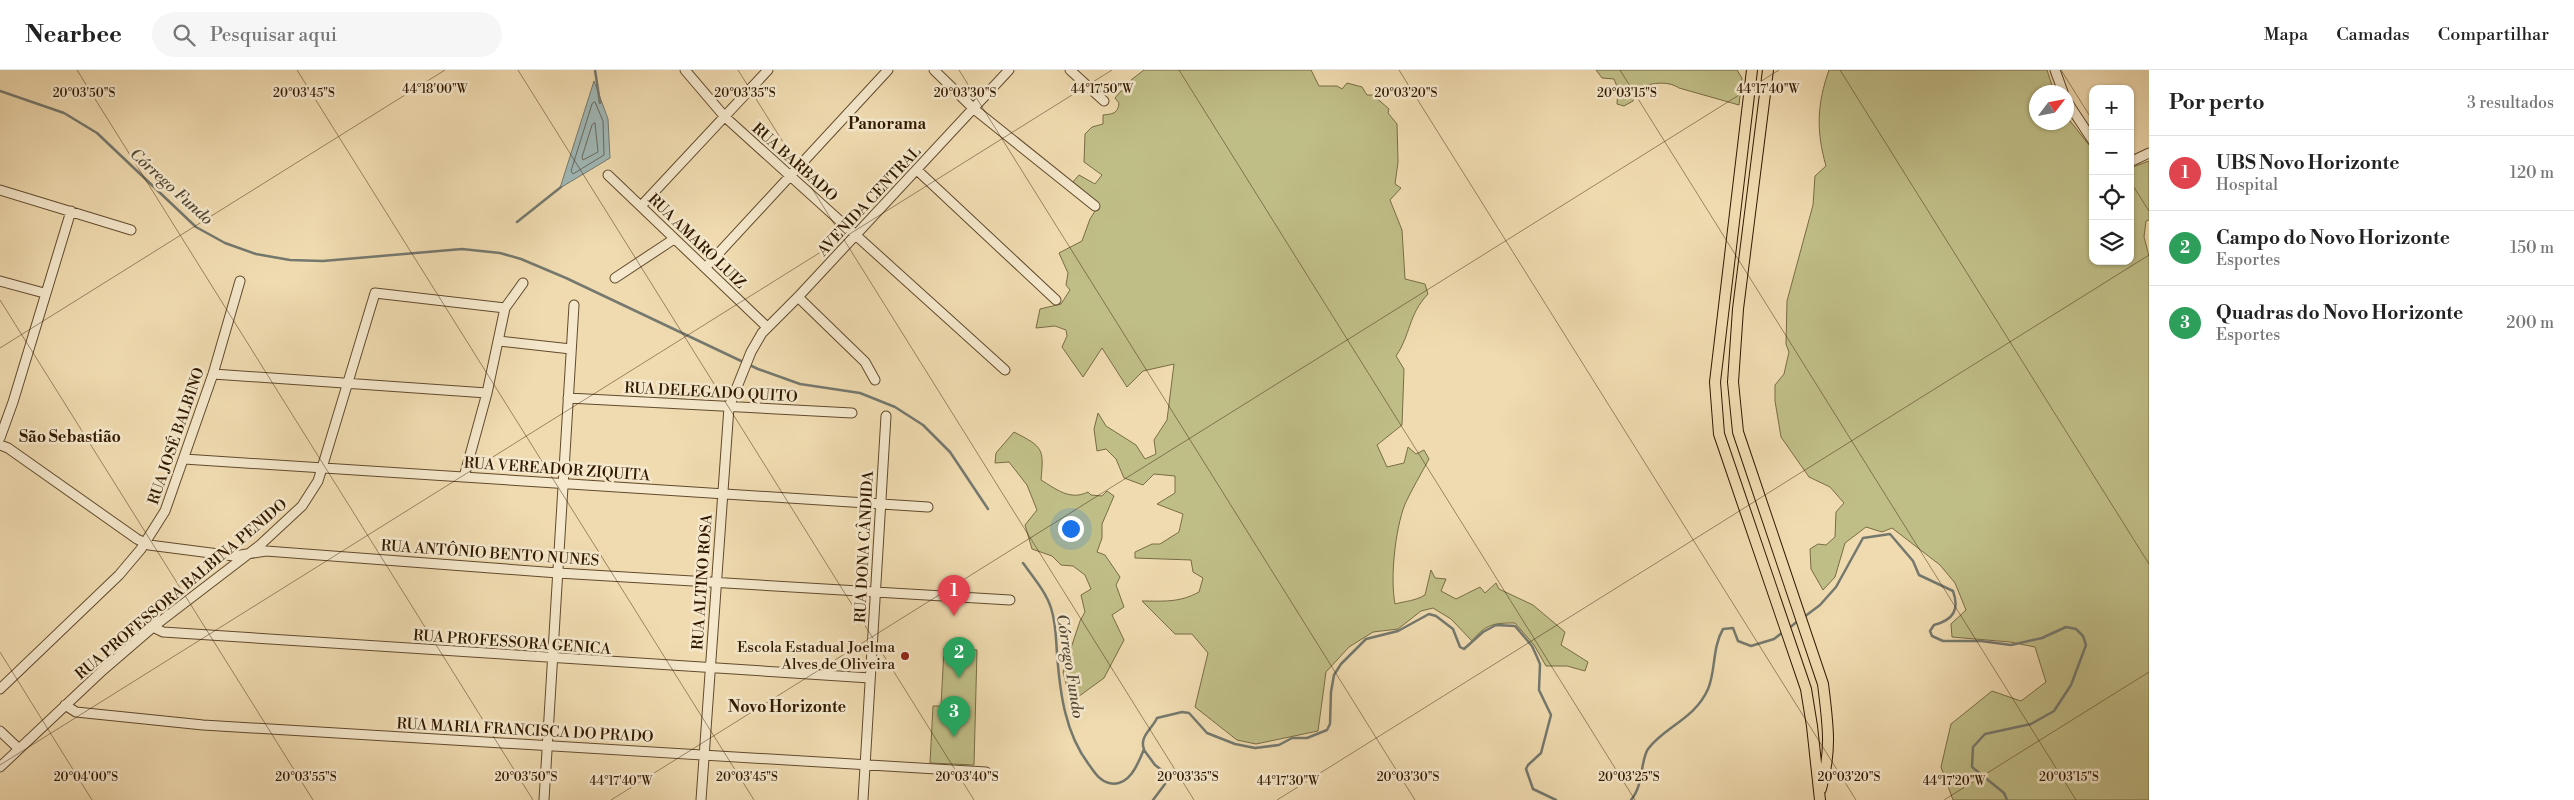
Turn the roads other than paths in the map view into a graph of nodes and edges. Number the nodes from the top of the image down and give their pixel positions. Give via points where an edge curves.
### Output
1 (685, 70) edge
2 (768, 70) edge
3 (888, 70) edge
4 (934, 70) edge
5 (1009, 70) edge
6 (1070, 70) edge
7 (1752, 70) edge
8 (1768, 70) edge
9 (2055, 70) edge
10 (2060, 85) edge
11 (1104, 101) dead end
12 (974, 109) junction
13 (2074, 112) edge
14 (725, 117) junction
15 (2089, 135) edge
16 (2149, 153) edge
17 (2134, 160) edge
18 (917, 170) junction
19 (608, 175) dead end
20 (790, 176) junction
21 (0, 190) edge
22 (641, 206) junction
23 (1095, 206) dead end
24 (71, 211) junction
25 (132, 230) dead end
26 (855, 235) junction
27 (674, 239) junction
28 (706, 268) junction
29 (615, 278) dead end
30 (0, 280) edge
31 (240, 282) dead end
32 (524, 283) dead end
33 (44, 293) junction
34 (798, 297) junction
35 (1056, 300) dead end
36 (574, 305) dead end
37 (505, 308) junction
38 (767, 327) junction
39 (499, 341) junction
40 (571, 349) junction
41 (744, 370) joint
42 (1005, 370) dead end
43 (213, 374) junction
44 (875, 380) dead end
45 (347, 383) junction
46 (487, 393) junction
47 (568, 398) junction
48 (729, 407) junction
49 (852, 414) dead end
50 (886, 416) dead end
51 (0, 438) edge
52 (0, 445) edge
53 (184, 459) junction
54 (321, 467) junction
55 (464, 476) junction
56 (563, 484) junction
57 (722, 493) junction
58 (881, 503) junction
59 (928, 507) dead end
60 (145, 544) junction
61 (250, 554) junction
62 (558, 573) junction
63 (716, 581) junction
64 (876, 592) junction
65 (1010, 600) dead end
66 (154, 627) junction
67 (553, 659) junction
68 (710, 667) junction
69 (870, 678) junction
70 (0, 689) edge
71 (65, 705) junction
72 (0, 731) edge
73 (548, 745) junction
74 (19, 749) junction
75 (704, 755) junction
76 (865, 766) junction
77 (0, 767) edge
78 (986, 772) dead end
79 (1820, 796) edge
80 (544, 800) edge
81 (702, 800) edge
82 (862, 800) edge

1 - 14 street, RUA BARBADO
2 - 14 street
3 - 20 street
4 - 12 street
5 - 12 street, AVENIDA CENTRAL
6 - 11 street
7 - 79 main road via 1715,382 1719,434 1806,688
8 - 79 main road via 1738,309 1733,382 1738,432 1823,684 1828,761
9 - 10 street
12 - 18 street, AVENIDA CENTRAL
12 - 23 street
13 - 15 street
14 - 20 street, RUA BARBADO
14 - 22 street
16 - 17 street
18 - 26 street, AVENIDA CENTRAL
18 - 35 street
19 - 22 street, RUA AMARO LUIZ
20 - 26 street, RUA BARBADO
20 - 28 street
21 - 24 street
22 - 27 street, RUA AMARO LUIZ
24 - 25 street
24 - 33 street
26 - 34 street, AVENIDA CENTRAL
26 - 42 street, RUA BARBADO
27 - 28 street, RUA AMARO LUIZ
27 - 29 street
28 - 38 street, RUA AMARO LUIZ
30 - 33 street
31 - 43 street, RUA JOSÉ BALBINO
32 - 37 street
33 - 51 street
34 - 38 street, AVENIDA CENTRAL
34 - 44 street via 866,362
36 - 40 street
37 - 39 street
37 - 45 street, RUA PROFESSORA BALBINA PENIDO via 375,293
38 - 41 street, AVENIDA CENTRAL
39 - 40 street
39 - 46 street
40 - 47 street
41 - 48 street, RUA ALTINO ROSA
43 - 45 street
43 - 53 street, RUA JOSÉ BALBINO
45 - 46 street
45 - 54 street, RUA PROFESSORA BALBINA PENIDO
46 - 55 street
47 - 48 street, RUA DELEGADO QUITO
47 - 56 street
48 - 49 street, RUA DELEGADO QUITO
48 - 57 street, RUA ALTINO ROSA
50 - 58 street, RUA DONA CÂNDIDA
52 - 60 street, RUA ANTÔNIO BENTO NUNES
53 - 54 street, RUA VEREADOR ZIQUITA
53 - 60 street, RUA JOSÉ BALBINO via 169,504
54 - 55 street, RUA VEREADOR ZIQUITA
54 - 61 street, RUA PROFESSORA BALBINA PENIDO via 309,499
55 - 56 street, RUA VEREADOR ZIQUITA
56 - 57 street, RUA VEREADOR ZIQUITA
56 - 62 street
57 - 58 street, RUA VEREADOR ZIQUITA
57 - 63 street, RUA ALTINO ROSA
58 - 59 street, RUA VEREADOR ZIQUITA
58 - 64 street, RUA DONA CÂNDIDA
60 - 61 street, RUA ANTÔNIO BENTO NUNES via 234,556
60 - 70 street, RUA JOSÉ BALBINO via 106,590
61 - 62 street, RUA ANTÔNIO BENTO NUNES via 266,551
61 - 66 street, RUA PROFESSORA BALBINA PENIDO
62 - 63 street, RUA ANTÔNIO BENTO NUNES
62 - 67 street
63 - 64 street, RUA ANTÔNIO BENTO NUNES
63 - 68 street, RUA ALTINO ROSA
64 - 65 street, RUA ANTÔNIO BENTO NUNES
64 - 69 street, RUA DONA CÂNDIDA
66 - 67 street, RUA PROFESSORA GENICA via 163,632
66 - 71 street, RUA PROFESSORA BALBINA PENIDO
67 - 68 street, RUA PROFESSORA GENICA
67 - 73 street
68 - 69 street, RUA PROFESSORA GENICA
68 - 75 street, RUA ALTINO ROSA
69 - 76 street, RUA DONA CÂNDIDA
71 - 73 street, RUA MARIA FRANCISCA DO PRADO via 76,712 204,725
71 - 74 street, RUA PROFESSORA BALBINA PENIDO
72 - 74 street
73 - 75 street, RUA MARIA FRANCISCA DO PRADO
73 - 80 street
74 - 77 street, RUA PROFESSORA BALBINA PENIDO
75 - 76 street, RUA MARIA FRANCISCA DO PRADO
75 - 81 street, RUA ALTINO ROSA
76 - 78 street, RUA MARIA FRANCISCA DO PRADO
76 - 82 street, RUA DONA CÂNDIDA

